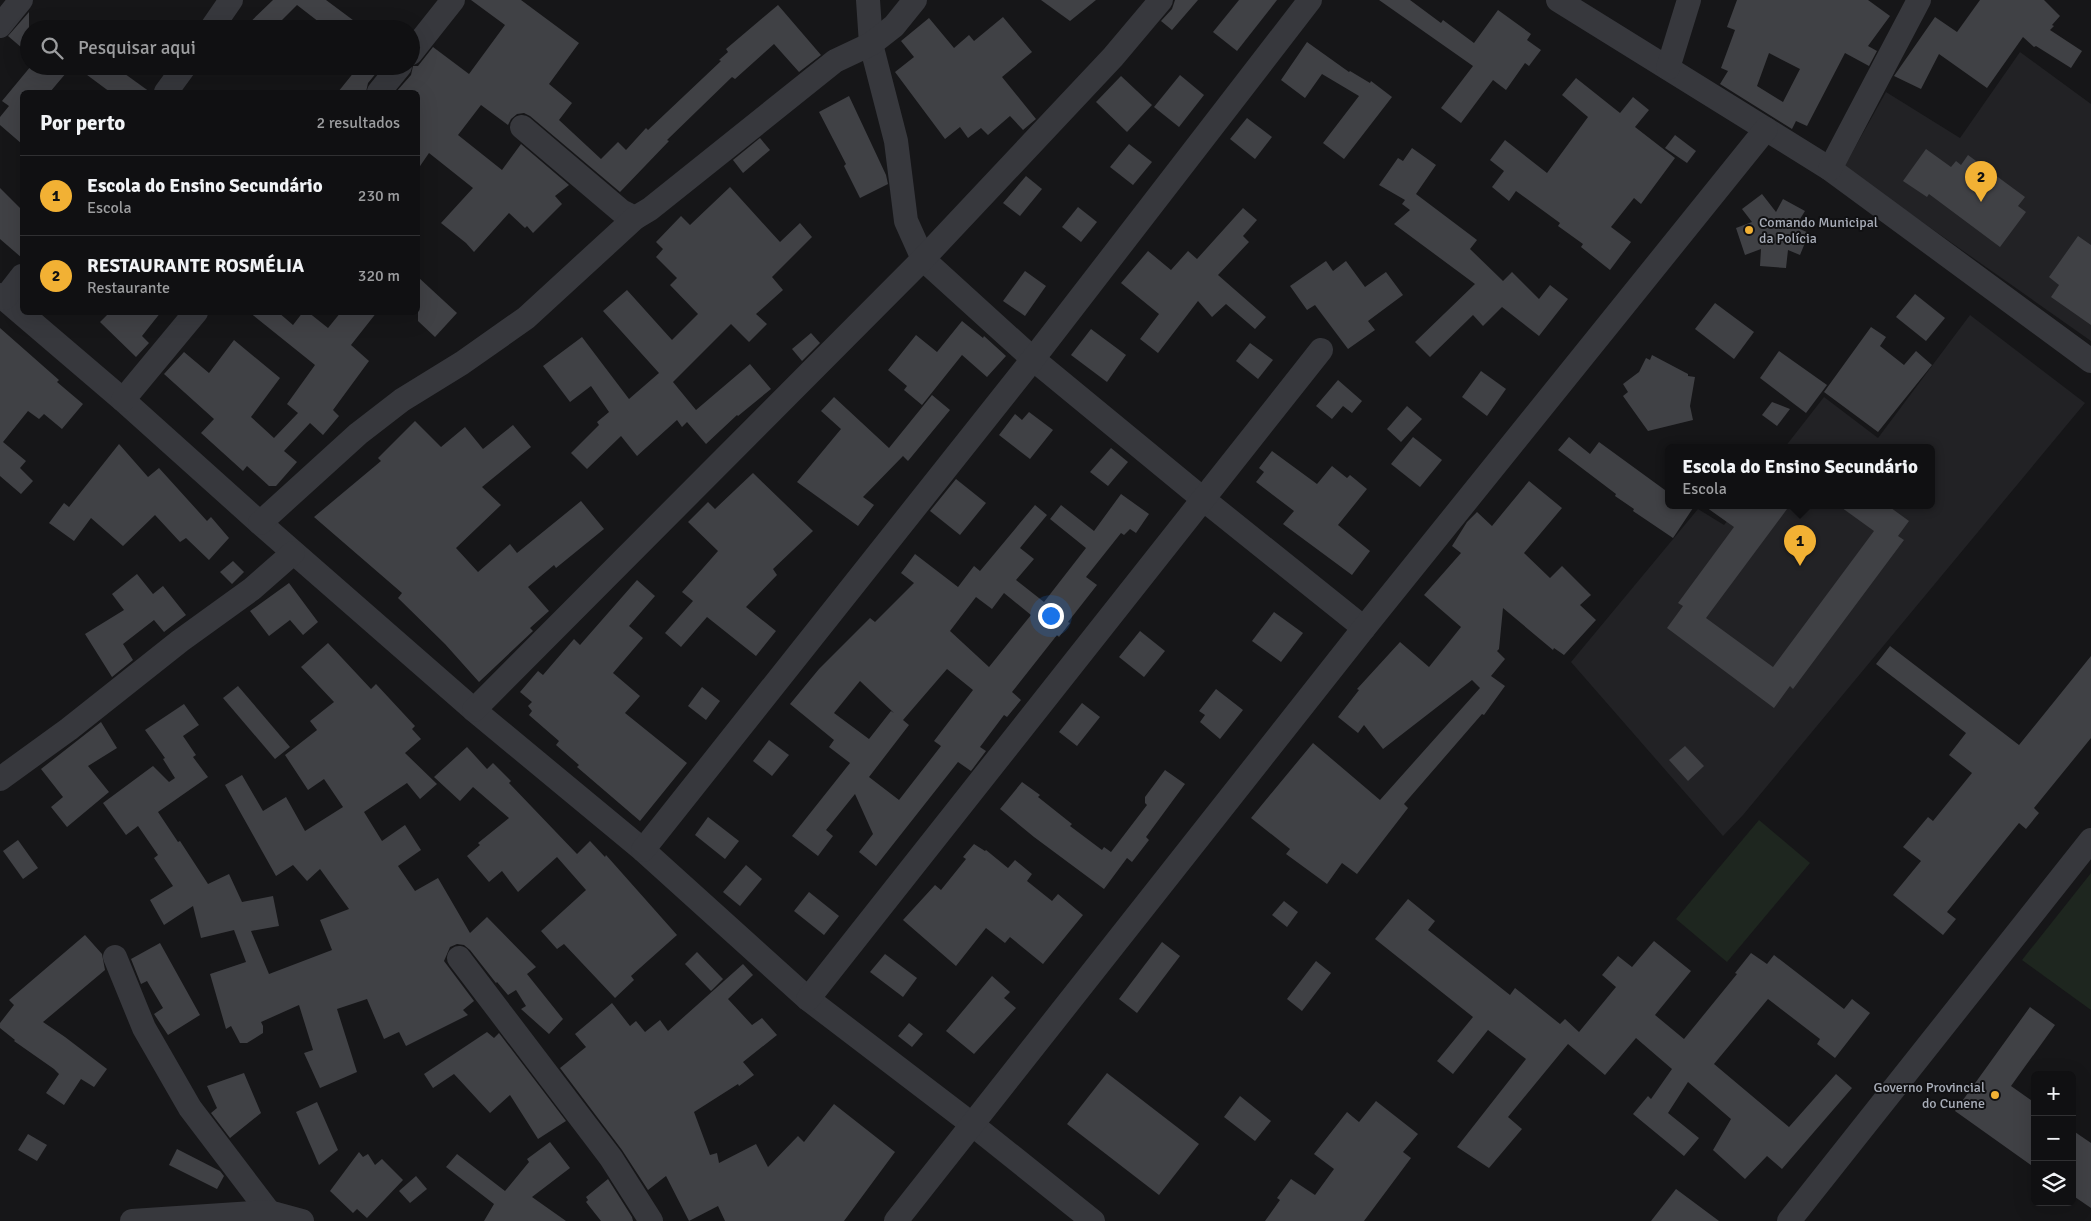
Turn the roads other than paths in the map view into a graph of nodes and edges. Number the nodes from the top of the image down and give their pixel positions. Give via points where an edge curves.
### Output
1 (21, 0) edge
2 (231, 0) edge
3 (453, 0) edge
4 (868, 0) edge
5 (915, 0) edge
6 (1161, 0) edge
7 (1310, 0) edge
8 (1558, 0) edge
9 (1689, 0) edge
10 (1919, 0) edge
11 (217, 20) edge
12 (0, 26) edge
13 (420, 42) edge
14 (871, 44) junction
15 (1668, 68) junction
16 (178, 75) edge
17 (393, 75) edge
18 (167, 90) edge
19 (381, 90) edge
20 (522, 127) dead end
21 (1766, 129) junction
22 (1830, 169) junction
23 (635, 218) junction
24 (923, 259) junction
25 (20, 278) edge
26 (2, 297) edge
27 (20, 312) edge
28 (23, 315) edge
29 (194, 315) edge
30 (1321, 350) dead end
31 (1033, 359) junction
32 (2091, 361) edge
33 (123, 400) junction
34 (1202, 499) junction
35 (260, 523) junction
36 (293, 553) junction
37 (1364, 628) junction
38 (474, 710) junction
39 (0, 779) edge
40 (2091, 840) edge
41 (643, 850) junction
42 (115, 958) dead end
43 (459, 958) dead end
44 (808, 999) junction
45 (973, 1124) junction
46 (269, 1212) junction
47 (132, 1221) edge
48 (302, 1221) edge
49 (651, 1221) edge
50 (896, 1221) edge
51 (1093, 1221) edge
52 (1789, 1221) edge

1 - 12 street
2 - 11 street
3 - 13 street
4 - 14 street
5 - 14 street via 894,26
6 - 24 street via 1113,57
7 - 31 street
8 - 15 street
9 - 15 street
10 - 22 street
14 - 23 street via 835,61
14 - 24 street via 896,141 906,221
15 - 21 street
16 - 18 street
17 - 19 street
20 - 23 street via 621,211
21 - 22 street
21 - 37 street
22 - 32 street
23 - 35 street via 526,318 402,400 358,434
24 - 31 street
24 - 38 street
25 - 26 street
26 - 27 street
28 - 33 street
29 - 33 street
30 - 34 street
31 - 34 street
31 - 41 street
33 - 35 street
34 - 37 street
34 - 44 street
35 - 36 street
36 - 38 street
36 - 39 street via 69,730
37 - 45 street
38 - 41 street
40 - 52 street
41 - 44 street
42 - 46 street via 144,1028 190,1108
43 - 49 street via 611,1158
44 - 45 street
45 - 50 street
45 - 51 street
46 - 47 street
46 - 48 street

